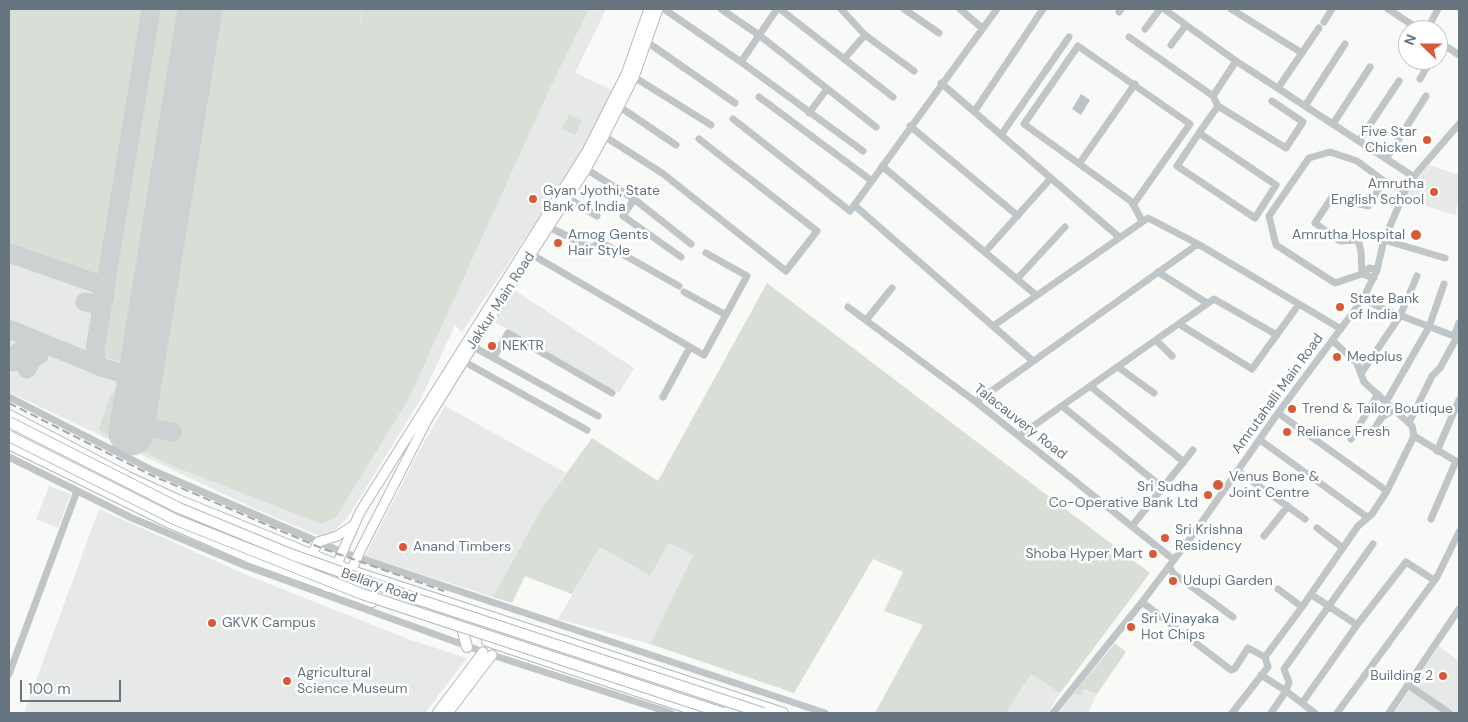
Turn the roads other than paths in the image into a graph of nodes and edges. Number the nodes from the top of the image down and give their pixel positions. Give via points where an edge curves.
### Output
1 (649, 9) edge
2 (658, 9) edge
3 (664, 9) edge
4 (721, 9) edge
5 (779, 9) edge
6 (841, 9) edge
7 (904, 9) edge
8 (960, 9) edge
9 (996, 9) edge
10 (1043, 9) edge
11 (1160, 9) edge
12 (1231, 9) edge
13 (1332, 9) edge
14 (1388, 9) edge
15 (1167, 10) edge
16 (1399, 12) edge
17 (1186, 25) junction
18 (982, 28) junction
19 (1145, 28) dead end
20 (939, 33) dead end
21 (759, 35) junction
22 (865, 35) junction
23 (1128, 37) dead end
24 (1069, 38) dead end
25 (647, 42) junction
26 (1345, 44) dead end
27 (1172, 45) dead end
28 (1302, 53) junction
29 (844, 59) junction
30 (1236, 61) junction
31 (741, 62) junction
32 (1370, 67) dead end
33 (1425, 70) edge
34 (914, 71) dead end
35 (634, 77) junction
36 (1040, 79) junction
37 (1420, 79) dead end
38 (1399, 81) dead end
39 (941, 83) junction
40 (1135, 84) junction
41 (1050, 87) junction
42 (1278, 88) junction
43 (827, 89) junction
44 (1213, 96) junction
45 (1426, 96) dead end
46 (759, 97) dead end
47 (893, 97) dead end
48 (1272, 101) dead end
49 (735, 103) dead end
50 (1218, 106) junction
51 (1305, 106) junction
52 (620, 107) junction
53 (974, 112) junction
54 (809, 114) junction
55 (733, 119) dead end
56 (1333, 124) junction
57 (711, 125) dead end
58 (910, 126) junction
59 (1459, 126) edge
60 (876, 127) dead end
61 (1199, 133) junction
62 (1001, 135) junction
63 (604, 136) junction
64 (699, 139) dead end
65 (1359, 141) junction
66 (676, 145) dead end
67 (863, 151) dead end
68 (1386, 159) junction
69 (1079, 164) junction
70 (882, 166) junction
71 (586, 169) junction
72 (1414, 176) junction
73 (1051, 178) junction
74 (872, 181) junction
75 (1384, 181) junction
76 (1405, 190) junction
77 (568, 198) junction
78 (634, 199) junction
79 (1133, 204) junction
80 (559, 205) junction
81 (854, 206) junction
82 (597, 216) dead end
83 (1018, 216) junction
84 (1142, 221) junction
85 (550, 227) junction
86 (1065, 227) dead end
87 (1119, 237) junction
88 (1384, 240) junction
89 (692, 244) dead end
90 (1198, 244) junction
91 (985, 252) junction
92 (706, 253) dead end
93 (531, 254) junction
94 (680, 257) dead end
95 (1445, 258) dead end
96 (1377, 270) junction
97 (1158, 272) junction
98 (1362, 274) junction
99 (1417, 276) dead end
100 (1374, 278) junction
101 (1017, 279) junction
102 (1444, 284) dead end
103 (892, 288) dead end
104 (1036, 295) junction
105 (1363, 299) junction
106 (1207, 303) junction
107 (1299, 304) junction
108 (848, 307) dead end
109 (726, 315) junction
110 (1400, 316) junction
111 (867, 319) junction
112 (1459, 323) edge
113 (1179, 324) junction
114 (993, 326) junction
115 (1428, 327) junction
116 (1341, 329) junction
117 (1277, 335) junction
118 (1457, 337) edge
119 (1156, 340) junction
120 (1333, 341) junction
121 (472, 346) junction
122 (690, 348) junction
123 (1172, 356) dead end
124 (494, 357) junction
125 (1033, 361) junction
126 (463, 362) junction
127 (1118, 367) junction
128 (1362, 372) junction
129 (1090, 386) junction
130 (612, 393) dead end
131 (1154, 393) dead end
132 (1378, 394) junction
133 (9, 397) edge
134 (663, 397) dead end
135 (1459, 400) edge
136 (976, 402) junction
137 (1386, 402) junction
138 (1062, 406) junction
139 (1395, 409) junction
140 (1278, 413) junction
141 (9, 415) edge
142 (598, 416) dead end
143 (9, 422) edge
144 (1409, 423) junction
145 (1374, 428) dead end
146 (587, 430) dead end
147 (9, 436) edge
148 (1019, 436) junction
149 (1414, 436) junction
150 (1352, 439) dead end
151 (1260, 440) junction
152 (9, 444) edge
153 (1193, 450) dead end
154 (1437, 451) junction
155 (9, 457) edge
156 (1184, 462) junction
157 (1458, 462) edge
158 (1238, 471) junction
159 (1163, 488) junction
160 (77, 491) junction
161 (1387, 491) junction
162 (1288, 506) junction
163 (1368, 517) junction
164 (1430, 518) dead end
165 (1305, 519) dead end
166 (355, 524) junction
167 (1132, 526) junction
168 (1317, 528) dead end
169 (1459, 532) edge
170 (1264, 536) dead end
171 (318, 542) junction
172 (1373, 544) dead end
173 (1343, 548) junction
174 (342, 552) junction
175 (312, 555) junction
176 (357, 558) junction
177 (1172, 563) junction
178 (336, 565) junction
179 (352, 571) junction
180 (1434, 580) junction
181 (1278, 589) dead end
182 (326, 591) junction
183 (1312, 595) junction
184 (340, 596) junction
185 (1142, 602) junction
186 (1328, 606) junction
187 (1302, 607) junction
188 (1459, 609) edge
189 (1233, 617) dead end
190 (1357, 625) junction
191 (463, 632) junction
192 (468, 646) junction
193 (488, 654) junction
194 (1265, 657) junction
195 (9, 674) edge
196 (1260, 675) junction
197 (1408, 686) junction
198 (1286, 691) junction
199 (1302, 703) junction
200 (437, 713) edge
201 (448, 713) edge
202 (671, 713) edge
203 (703, 713) edge
204 (722, 713) edge
205 (764, 713) edge
206 (783, 713) edge
207 (825, 713) edge
208 (1053, 713) edge
209 (1232, 713) edge
210 (1271, 713) edge
211 (1315, 713) edge
212 (1337, 713) edge
213 (1389, 713) edge
214 (1449, 713) edge

1 - 80 main road, Jakkur Main Road via 622,82
2 - 25 main road, Jakkur Main Road
3 - 31 street
4 - 21 street
5 - 21 street
5 - 29 street
6 - 22 street
7 - 20 street
8 - 18 street
9 - 18 street
10 - 53 street
11 - 19 street
12 - 28 street
13 - 28 street
14 - 16 street
15 - 17 street
17 - 27 street
17 - 30 street
18 - 39 street
21 - 31 street
21 - 43 street
22 - 29 street
22 - 34 street
23 - 44 street
24 - 36 street
25 - 35 main road, Jakkur Main Road
25 - 49 street
26 - 51 street
28 - 42 street
29 - 47 street
30 - 42 street
30 - 44 street
31 - 54 street
32 - 56 street
33 - 37 street
35 - 52 main road, Jakkur Main Road
35 - 57 street
36 - 41 street
36 - 62 street
38 - 65 street
39 - 53 street
39 - 58 street
40 - 41 street via 1078,46
40 - 69 street
40 - 79 street via 1190,124
41 - 69 street via 1024,124
42 - 51 street
43 - 54 street
43 - 60 street
44 - 50 street
45 - 68 street
46 - 74 street
48 - 50 street via 1303,122 1286,148
50 - 61 street
51 - 56 street
52 - 63 main road, Jakkur Main Road
52 - 66 street
53 - 62 street
54 - 67 street
55 - 81 street via 850,211
56 - 65 street
58 - 70 street
58 - 83 street
59 - 72 street, Amrutahalli Main Road
61 - 61 street via 1177,166 1254,218 1276,185
62 - 73 street
63 - 64 street via 662,173 786,271 817,230
63 - 71 main road, Jakkur Main Road
65 - 68 street
68 - 72 street
69 - 79 street
70 - 74 street
70 - 91 street
71 - 77 main road, Jakkur Main Road
71 - 78 street
72 - 76 street, Amrutahalli Main Road
73 - 83 street
73 - 87 street
74 - 81 street
75 - 76 street
75 - 98 street via 1368,206 1332,197 1315,223 1340,240 1358,240
75 - 98 street via 1357,161 1330,152 1309,158 1269,216 1276,245 1335,283
76 - 88 street, Amrutahalli Main Road
77 - 80 main road, Jakkur Main Road
77 - 82 street
78 - 89 street
78 - 94 street via 623,216
79 - 84 street
80 - 85 main road, Jakkur Main Road
80 - 166 main road, Jakkur Main Road via 495,295
81 - 114 street
83 - 91 street
84 - 87 street
84 - 90 street via 1152,219
85 - 93 main road, Jakkur Main Road
85 - 109 street via 591,248 601,242
86 - 101 street
87 - 104 street
88 - 95 street
88 - 96 street, Amrutahalli Main Road
90 - 97 street
90 - 107 street
91 - 101 street
92 - 109 street via 747,276
93 - 121 main road, Jakkur Main Road
93 - 122 street
96 - 98 street via 1369,268
96 - 100 street, Amrutahalli Main Road
97 - 106 street
97 - 125 street
98 - 100 street
99 - 110 street
100 - 105 street, Amrutahalli Main Road
101 - 104 street
102 - 115 street
103 - 111 street
104 - 114 street
105 - 110 street
105 - 116 street, Amrutahalli Main Road
106 - 113 street
106 - 117 street via 1217,300
107 - 116 street
107 - 117 street
108 - 111 street, Talacauvery Road
109 - 122 street via 704,355
110 - 115 street
110 - 128 street
111 - 136 street, Talacauvery Road
112 - 118 street
113 - 117 street via 1250,369 1254,368
113 - 119 street
114 - 125 street
115 - 118 street
115 - 137 street
116 - 120 street, Amrutahalli Main Road
118 - 144 street via 1432,376
119 - 123 street
119 - 127 street
120 - 128 street
120 - 140 street, Amrutahalli Main Road
121 - 124 street
121 - 126 main road, Jakkur Main Road
122 - 134 street
124 - 130 street via 508,333
124 - 142 street
125 - 136 street
126 - 146 street
126 - 176 main road, Jakkur Main Road via 427,420
127 - 129 street
127 - 131 street
128 - 132 street via 1364,382
129 - 138 street
129 - 156 street
132 - 137 street
132 - 150 street
133 - 171 street via 152,470
135 - 154 street
136 - 148 street, Talacauvery Road
137 - 139 street
138 - 148 street
138 - 159 street
139 - 144 street
139 - 145 street via 1382,417
140 - 151 street, Amrutahalli Main Road
140 - 161 street
141 - 175 highway, Bellary Road via 128,477
143 - 205 highway, Bellary Road, bridge via 179,508 293,555
144 - 149 street
147 - 204 highway, Bellary Road, bridge via 176,520 362,594
148 - 167 street, Talacauvery Road
149 - 154 street
149 - 161 street
151 - 158 street, Amrutahalli Main Road
151 - 163 street
152 - 182 highway, Bellary Road via 170,523
153 - 156 street
154 - 157 street
155 - 160 street
156 - 159 street
157 - 164 street
158 - 162 street
158 - 177 street, Amrutahalli Main Road
159 - 167 street
160 - 182 street via 246,566
160 - 195 street
161 - 163 street
162 - 165 street
162 - 170 street
163 - 173 street
166 - 171 main road via 337,536
166 - 174 main road, Jakkur Main Road
167 - 177 street, Talacauvery Road
168 - 173 street
169 - 180 street
171 - 174 street
171 - 175 main road
172 - 186 street
173 - 183 street
174 - 176 street
174 - 178 main road, Jakkur Main Road
175 - 178 highway, Bellary Road
176 - 179 main road, Jakkur Main Road
176 - 207 street
177 - 185 street, Amrutahalli Main Road
177 - 189 street, Talacauvery Road via 1173,573
178 - 179 highway, Bellary Road
178 - 182 main road, Jakkur Main Road
179 - 184 main road, Jakkur Main Road
179 - 206 highway, Bellary Road
180 - 190 street via 1406,562
180 - 212 street
181 - 187 street
182 - 184 highway, Bellary Road
183 - 186 street
183 - 187 street
184 - 191 highway, Bellary Road
184 - 192 street
185 - 194 street via 1231,670 1248,648
185 - 208 street, Amrutahalli Main Road
186 - 190 street
186 - 198 street via 1284,669 1289,682
187 - 194 street
188 - 197 street
190 - 199 street
191 - 192 highway
191 - 203 highway, Bellary Road
192 - 193 street
193 - 200 main road
193 - 201 main road
193 - 202 street
194 - 196 street via 1268,666
196 - 198 street
196 - 209 street
197 - 213 street
197 - 214 street
198 - 199 street
198 - 210 street
199 - 211 street

